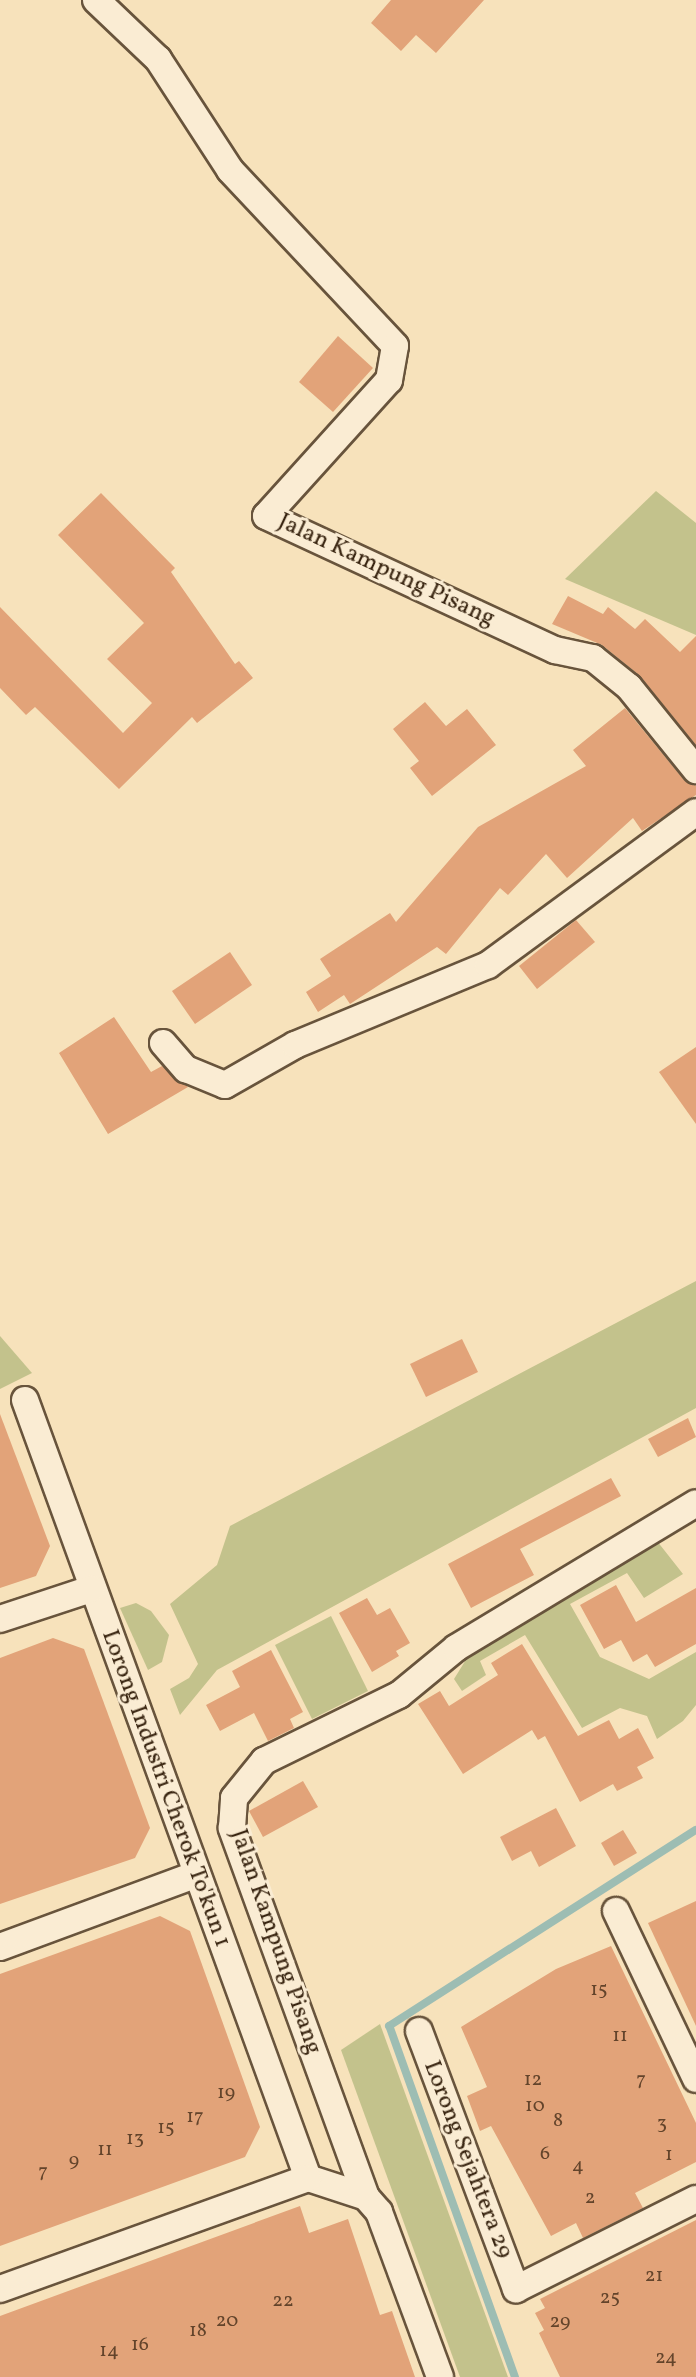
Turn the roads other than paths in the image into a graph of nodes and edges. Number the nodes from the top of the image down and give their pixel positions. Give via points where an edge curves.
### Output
1 (96, 0) edge
2 (696, 770) edge
3 (696, 812) edge
4 (163, 1043) dead end
5 (25, 1400) dead end
6 (696, 1503) edge
7 (91, 1589) junction
8 (0, 1619) edge
9 (197, 1874) junction
10 (616, 1911) dead end
11 (0, 1947) edge
12 (419, 2031) dead end
13 (696, 2079) edge
14 (308, 2178) junction
15 (366, 2197) junction
16 (696, 2199) edge
17 (0, 2289) edge
18 (440, 2377) edge

1 - 2 street, Jalan Kampung Pisang via 158,59 230,170 395,346 389,380 266,516 555,650 593,658 629,687
3 - 4 street via 488,965 295,1045 225,1085 186,1069
5 - 7 street, Lorong Industri Cherok To'kun 1
6 - 15 street, Jalan Kampung Pisang via 456,1648 399,1695 264,1761 234,1798 232,1828
7 - 8 street
7 - 9 street, Lorong Industri Cherok To'kun 1
9 - 11 street
9 - 14 street, Lorong Industri Cherok To'kun 1
10 - 13 street
12 - 16 street, Lorong Sejahtera 29 via 516,2289
14 - 15 street
14 - 17 street
15 - 18 street, Jalan Kampung Pisang via 379,2212

